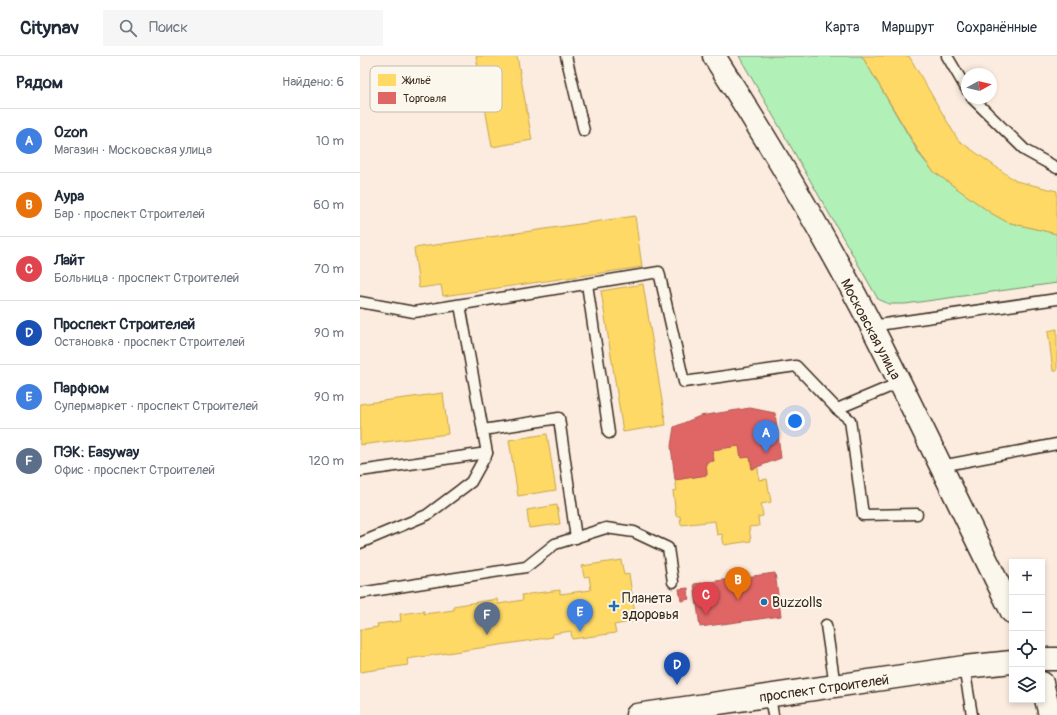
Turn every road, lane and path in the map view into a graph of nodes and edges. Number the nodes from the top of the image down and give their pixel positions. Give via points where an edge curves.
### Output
1 (566, 56) edge
2 (714, 56) edge
3 (947, 56) edge
4 (961, 80) edge
5 (978, 104) edge
6 (584, 131) dead end
7 (1057, 168) edge
8 (587, 284) junction
9 (1057, 299) edge
10 (360, 302) edge
11 (460, 305) junction
12 (871, 326) junction
13 (900, 383) junction
14 (837, 409) junction
15 (484, 430) junction
16 (609, 433) dead end
17 (1057, 444) edge
18 (487, 453) junction
19 (941, 466) junction
20 (360, 472) edge
21 (917, 514) dead end
22 (576, 538) junction
23 (360, 543) edge
24 (673, 582) dead end
25 (360, 593) edge
26 (1009, 606) edge
27 (826, 625) dead end
28 (1057, 658) edge
29 (1045, 659) edge
30 (1009, 662) edge
31 (964, 667) junction
32 (1045, 674) edge
33 (835, 686) junction
34 (1057, 693) edge
35 (1045, 695) edge
36 (772, 705) edge
37 (637, 715) edge
38 (972, 715) edge
39 (1050, 715) edge

1 - 6 lane
2 - 12 main road, Московская улица via 776,154
3 - 4 lane
5 - 7 lane via 1026,151
8 - 11 lane
8 - 14 lane via 659,272 684,382 796,366
8 - 16 lane
9 - 12 lane
10 - 11 lane via 414,312
11 - 15 lane
12 - 13 main road, Московская улица
13 - 14 lane
13 - 19 main road, Московская улица
14 - 21 lane via 850,420 864,515
15 - 18 lane
15 - 22 lane via 559,418
17 - 19 lane
18 - 20 lane
18 - 23 lane via 470,482 427,515
19 - 26 main road, Московская улица
22 - 24 lane via 606,528 634,532 668,548
22 - 25 lane via 556,544 526,567
27 - 33 lane
28 - 29 main road
30 - 31 main road, проспект Строителей
31 - 33 main road, проспект Строителей
31 - 38 lane
32 - 34 main road
33 - 36 main road, проспект Строителей
35 - 39 main road
36 - 37 main road, проспект Строителей

